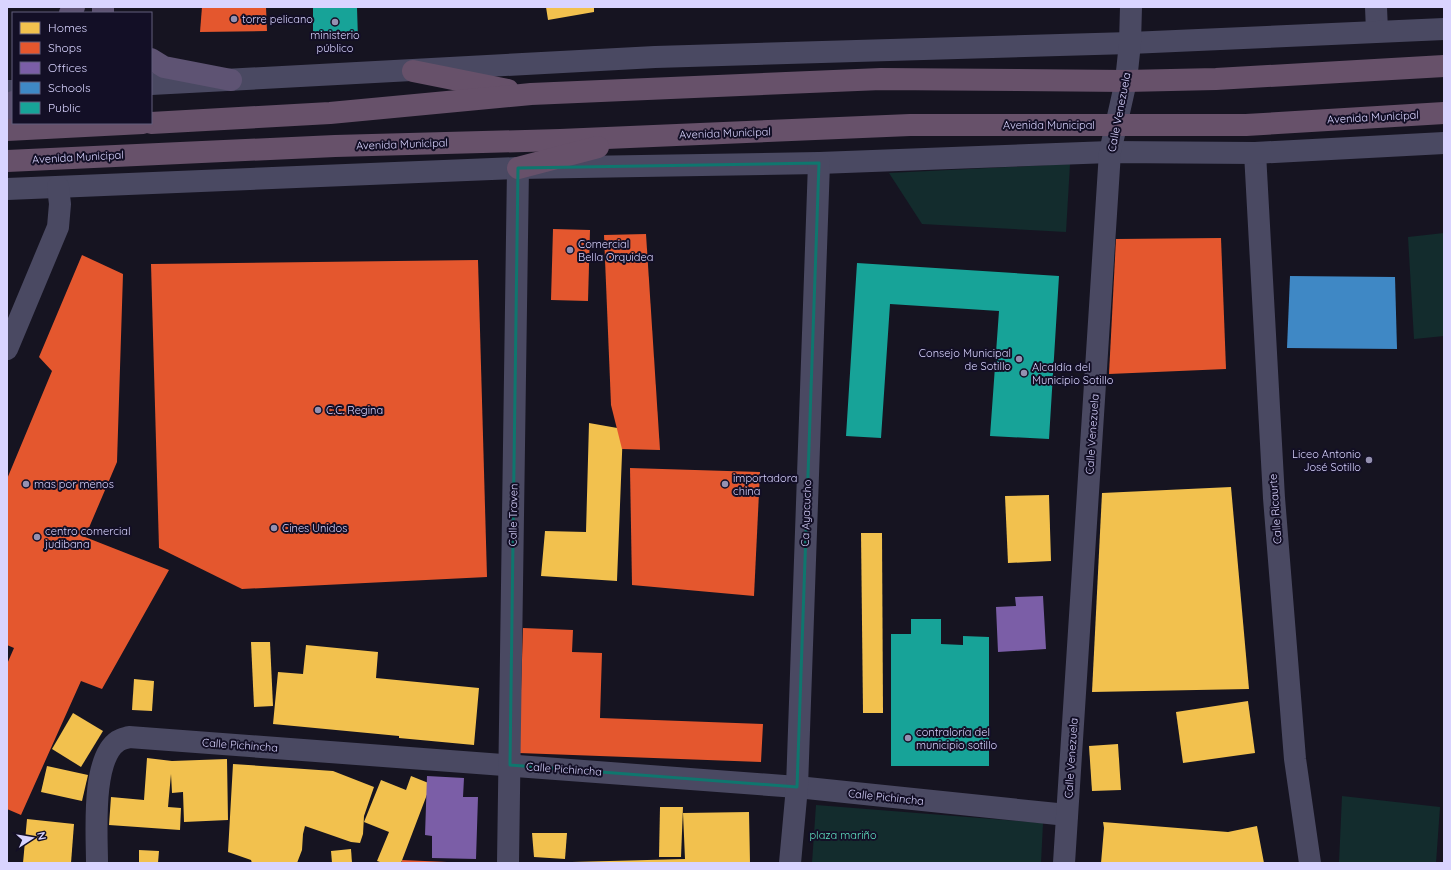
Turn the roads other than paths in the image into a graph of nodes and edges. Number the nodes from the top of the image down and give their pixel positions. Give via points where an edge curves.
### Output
1 (1131, 7) edge
2 (1376, 7) edge
3 (1444, 28) edge
4 (1376, 31) junction
5 (1130, 43) junction
6 (152, 60) edge
7 (1444, 66) edge
8 (413, 71) junction
9 (231, 80) junction
10 (1126, 81) junction
11 (152, 84) edge
12 (531, 94) junction
13 (1444, 113) edge
14 (152, 123) edge
15 (124, 124) edge
16 (1116, 125) junction
17 (7, 130) edge
18 (641, 136) junction
19 (1444, 143) edge
20 (1110, 152) junction
21 (1255, 153) junction
22 (7, 161) edge
23 (819, 163) junction
24 (518, 168) junction
25 (58, 186) junction
26 (7, 189) edge
27 (7, 349) edge
28 (510, 765) junction
29 (796, 787) junction
30 (1067, 815) junction
31 (97, 863) edge
32 (508, 863) edge
33 (790, 863) edge
34 (1064, 863) edge
35 (1310, 863) edge

1 - 5 street, Calle Venezuela
2 - 4 street
3 - 4 street
4 - 5 street
5 - 8 street via 655,57
5 - 10 street, Calle Venezuela
6 - 9 main road via 164,67
7 - 10 highway via 1216,79
8 - 9 street
8 - 12 highway
9 - 11 street
10 - 12 highway via 880,79
10 - 16 street, Calle Venezuela
12 - 14 highway via 330,113
13 - 16 highway, Avenida Municipal via 1246,125
15 - 17 highway
16 - 18 highway, Avenida Municipal via 910,125
16 - 20 street, Calle Venezuela
18 - 22 highway, Avenida Municipal via 334,146
18 - 24 highway
19 - 21 street
20 - 21 street
20 - 23 street
20 - 30 street, Calle Venezuela
21 - 35 street, Calle Ricaurte via 1274,498 1295,758
23 - 24 street
23 - 29 street, Ca Ayacucho
24 - 25 street
24 - 28 street, Calle Traven
25 - 26 street
25 - 27 street via 58,227
28 - 29 street, Calle Pichincha
28 - 31 street, Calle Pichincha via 130,737 118,741 107,753 102,767 97,793
28 - 32 street, Calle Traven
29 - 30 street, Calle Pichincha
29 - 33 street, Ca Ayacucho
30 - 34 street, Calle Venezuela

